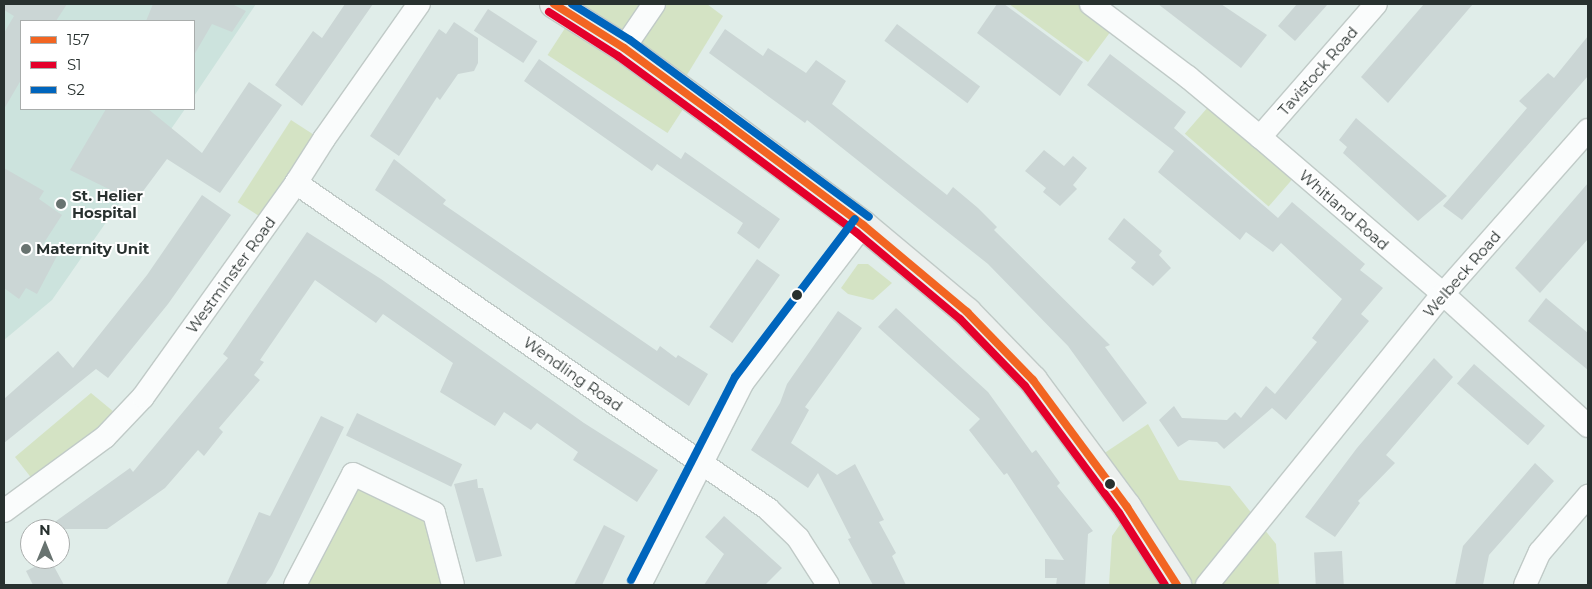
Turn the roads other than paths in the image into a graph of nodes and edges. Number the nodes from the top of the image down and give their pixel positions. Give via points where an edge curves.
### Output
1 (419, 4) edge
2 (554, 4) edge
3 (654, 4) edge
4 (1091, 4) edge
5 (1376, 4) edge
6 (624, 48) junction
7 (1588, 130) edge
8 (1260, 137) junction
9 (296, 184) junction
10 (863, 225) junction
11 (1443, 294) junction
12 (1588, 426) edge
13 (701, 463) junction
14 (1588, 496) edge
15 (4, 511) edge
16 (295, 585) edge
17 (453, 585) edge
18 (640, 585) edge
19 (828, 585) edge
20 (1177, 585) edge
21 (1207, 585) edge
22 (1525, 585) edge

1 - 9 street, Westminster Road via 324,138
2 - 6 main road
3 - 6 street
4 - 8 street, Whitland Road via 1188,77
5 - 8 street, Tavistock Road
6 - 10 main road
7 - 11 street, Welbeck Road
8 - 11 street, Whitland Road
9 - 13 street, Wendling Road
9 - 15 street, Westminster Road via 143,397 105,436
10 - 13 street via 743,382
10 - 20 main road via 967,312 1033,380 1127,507
11 - 12 street, Whitland Road
11 - 21 street, Welbeck Road
13 - 18 street
13 - 19 street, Wendling Road via 784,524 811,556
14 - 22 street via 1540,552
16 - 17 street via 353,474 434,513

